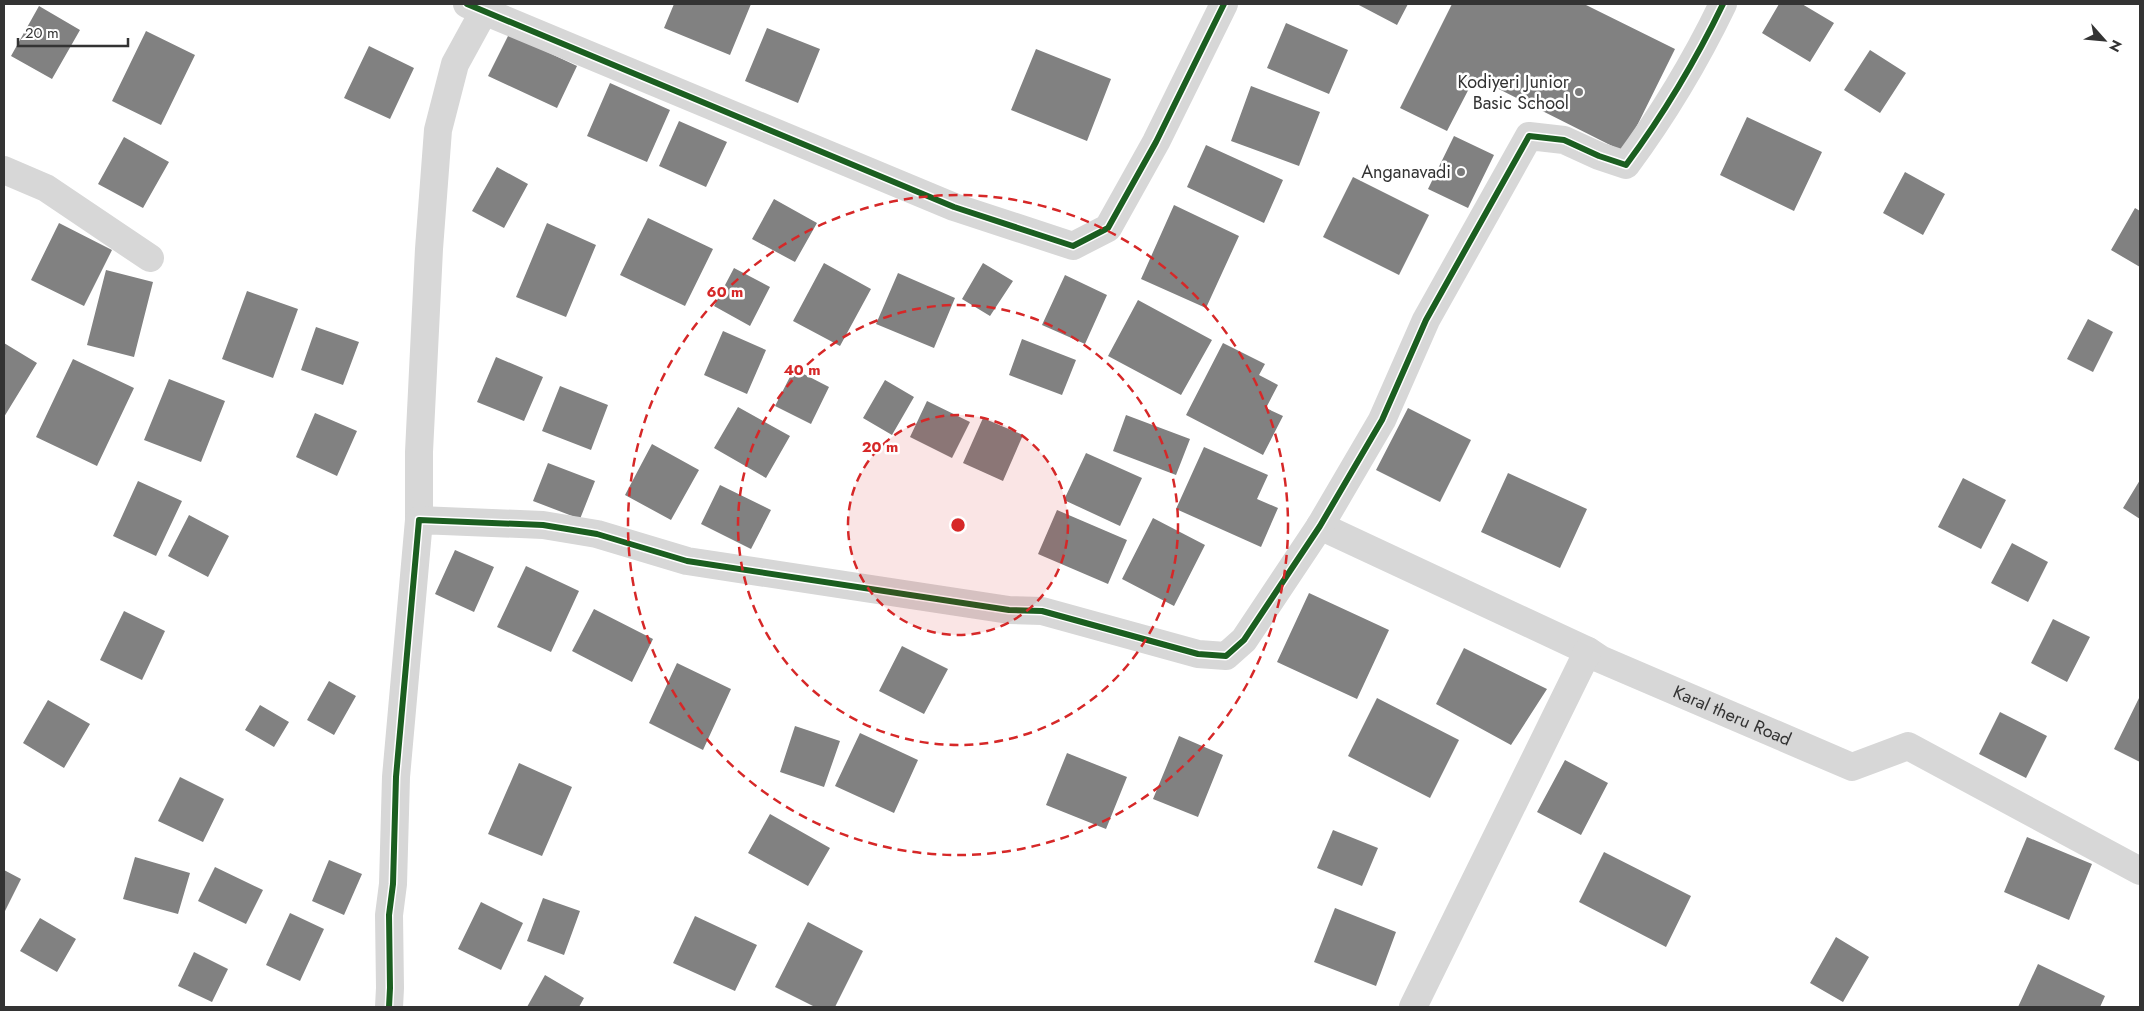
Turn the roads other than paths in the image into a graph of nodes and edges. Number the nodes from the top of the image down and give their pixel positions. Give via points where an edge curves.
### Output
1 (1224, 4) edge
2 (1723, 4) edge
3 (476, 7) edge
4 (4, 170) edge
5 (150, 258) dead end
6 (419, 520) junction
7 (1320, 526) junction
8 (1588, 651) junction
9 (2140, 871) edge
10 (389, 1007) edge
11 (1413, 1007) edge

1 - 3 street via 1156,142 1108,228 1073,246 954,208
2 - 7 street via 1649,134 1626,165 1564,140 1528,136 1426,320 1382,420
3 - 6 street via 455,64 438,130 419,452
4 - 5 street via 46,188
6 - 7 street via 552,526 597,534 687,561 1009,610 1042,612 1198,654 1226,656 1244,640
6 - 10 street via 396,777 389,915
7 - 8 street, Karal theru Road
8 - 9 street, Karal theru Road via 1852,767 1908,746
8 - 11 street

